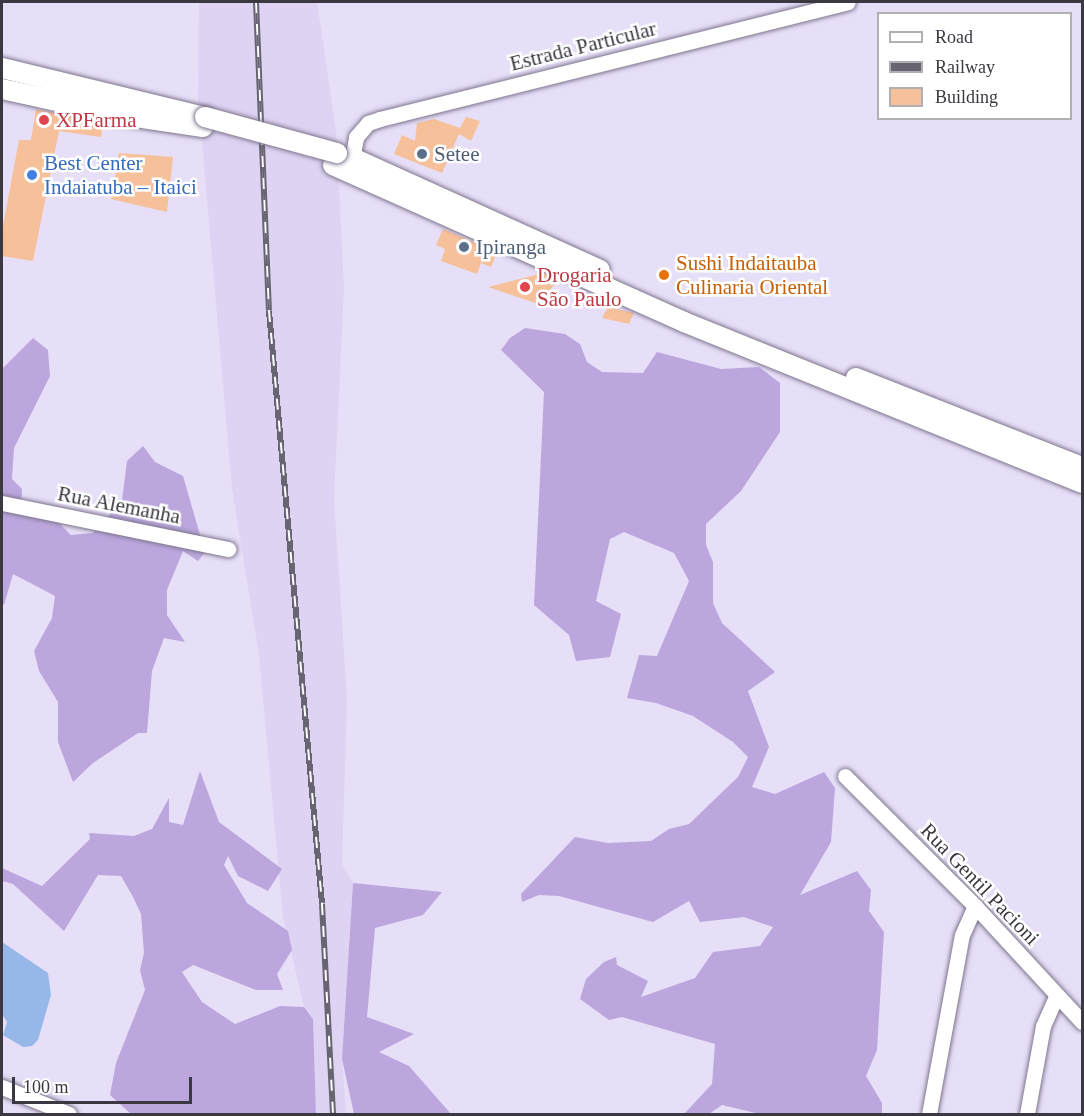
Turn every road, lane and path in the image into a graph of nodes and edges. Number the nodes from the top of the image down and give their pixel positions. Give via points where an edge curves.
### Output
1 (848, 2) edge
2 (2, 68) edge
3 (2, 89) edge
4 (204, 122) junction
5 (343, 161) junction
6 (1083, 466) edge
7 (1083, 483) edge
8 (2, 503) edge
9 (228, 549) dead end
10 (845, 776) dead end
11 (975, 906) junction
12 (1056, 997) junction
13 (1083, 1022) edge
14 (2, 1087) edge
15 (69, 1114) edge
16 (930, 1114) edge
17 (1027, 1114) edge

1 - 5 street, Estrada Particular via 380,120 360,130
2 - 4 main road
3 - 4 main road via 126,116
4 - 5 main road
5 - 6 main road via 686,310
5 - 7 main road via 684,322
8 - 9 street, Rua Alemanha
10 - 11 street, Rua Gentil Pacioni
11 - 12 street, Rua Gentil Pacioni
11 - 16 street via 962,935
12 - 13 street, Rua Gentil Pacioni
12 - 17 street via 1043,1026
14 - 15 street

